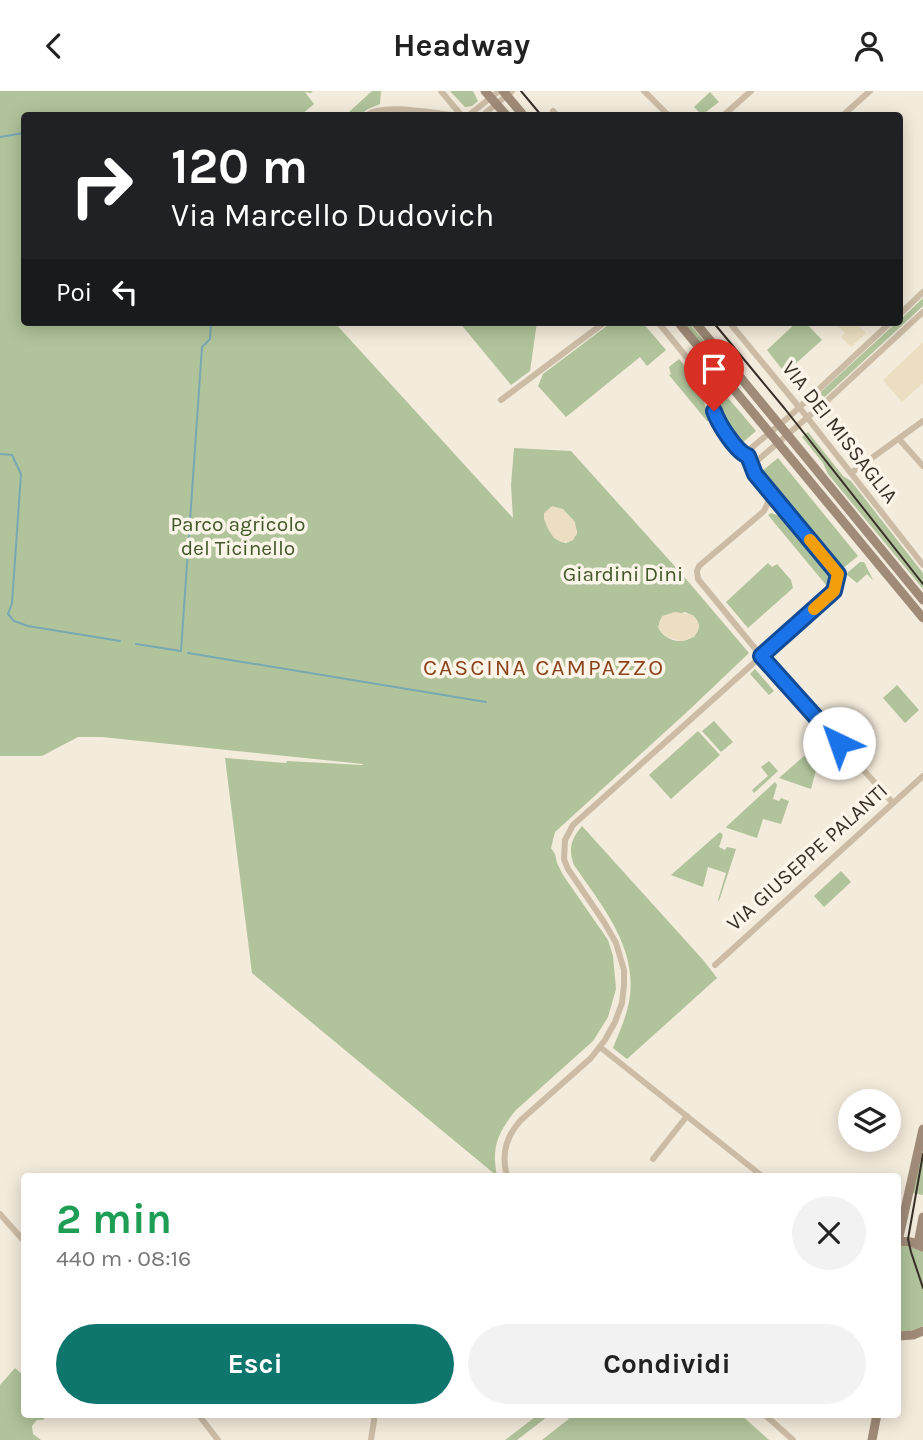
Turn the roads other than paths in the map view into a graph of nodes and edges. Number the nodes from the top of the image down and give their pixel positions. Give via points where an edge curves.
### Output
1 (441, 91) edge
2 (643, 91) edge
3 (751, 91) edge
4 (870, 91) edge
5 (505, 92) edge
6 (491, 98) edge
7 (371, 112) edge
8 (424, 112) edge
9 (458, 112) edge
10 (473, 112) edge
11 (503, 112) edge
12 (521, 112) edge
13 (665, 112) edge
14 (727, 112) edge
15 (846, 112) edge
16 (923, 292) edge
17 (903, 311) edge
18 (923, 312) edge
19 (600, 326) edge
20 (661, 326) edge
21 (681, 326) edge
22 (698, 326) edge
23 (732, 326) edge
24 (887, 326) edge
25 (501, 400) dead end
26 (799, 407) junction
27 (807, 418) junction
28 (923, 421) edge
29 (780, 425) junction
30 (770, 433) junction
31 (788, 435) junction
32 (898, 439) junction
33 (778, 443) junction
34 (744, 455) junction
35 (751, 466) junction
36 (923, 466) edge
37 (850, 473) junction
38 (766, 487) junction
39 (764, 512) junction
40 (790, 516) junction
41 (923, 565) edge
42 (923, 600) edge
43 (923, 618) edge
44 (761, 656) junction
45 (923, 776) edge
46 (893, 803) junction
47 (715, 965) dead end
48 (600, 1047) junction
49 (687, 1116) junction
50 (923, 1129) edge
51 (653, 1159) dead end
52 (506, 1173) edge
53 (758, 1173) edge
54 (0, 1214) edge
55 (923, 1217) edge
56 (901, 1228) edge
57 (21, 1238) edge
58 (901, 1242) edge
59 (921, 1245) edge
60 (923, 1331) edge
61 (901, 1338) edge
62 (201, 1418) edge
63 (374, 1418) edge
64 (768, 1418) edge
65 (876, 1418) edge
66 (218, 1440) edge
67 (370, 1440) edge
68 (793, 1440) edge
69 (872, 1440) edge

1 - 9 street
2 - 13 street
3 - 14 street
4 - 15 street
5 - 6 street
5 - 12 main road
6 - 10 street
6 - 11 main road
7 - 8 street via 386,108
16 - 17 street
18 - 27 street
19 - 25 street
20 - 34 street via 705,380 718,421
21 - 30 main road
22 - 29 main road, VIA DEI MISSAGLIA
23 - 26 street, VIA DEI MISSAGLIA
24 - 26 street
26 - 27 street, VIA DEI MISSAGLIA
26 - 29 street
27 - 31 street
27 - 37 street, VIA DEI MISSAGLIA
28 - 32 street
29 - 30 street, VIA DEI MISSAGLIA
29 - 31 main road, VIA DEI MISSAGLIA
30 - 33 main road
30 - 34 street, VIA DEI MISSAGLIA
31 - 33 street, VIA DEI MISSAGLIA
31 - 42 main road, VIA DEI MISSAGLIA
32 - 36 street
32 - 37 street
33 - 35 street, VIA DEI MISSAGLIA
33 - 43 main road
34 - 35 street
35 - 38 street
37 - 41 street, VIA DEI MISSAGLIA
38 - 39 street via 769,500
38 - 40 street
39 - 40 street via 776,508
39 - 44 street via 702,563 697,574
40 - 44 street via 838,574 834,591
44 - 46 street
44 - 48 street via 569,830 564,859 611,933 624,970 622,1003
45 - 46 street, VIA GIUSEPPE PALANTI
46 - 47 street, VIA GIUSEPPE PALANTI
48 - 49 street
48 - 52 street via 513,1130 504,1151
49 - 51 street
49 - 53 street
50 - 56 main road
54 - 57 street
55 - 59 main road
58 - 59 main road
60 - 61 main road
62 - 66 street
63 - 67 street
64 - 68 street
65 - 69 main road

